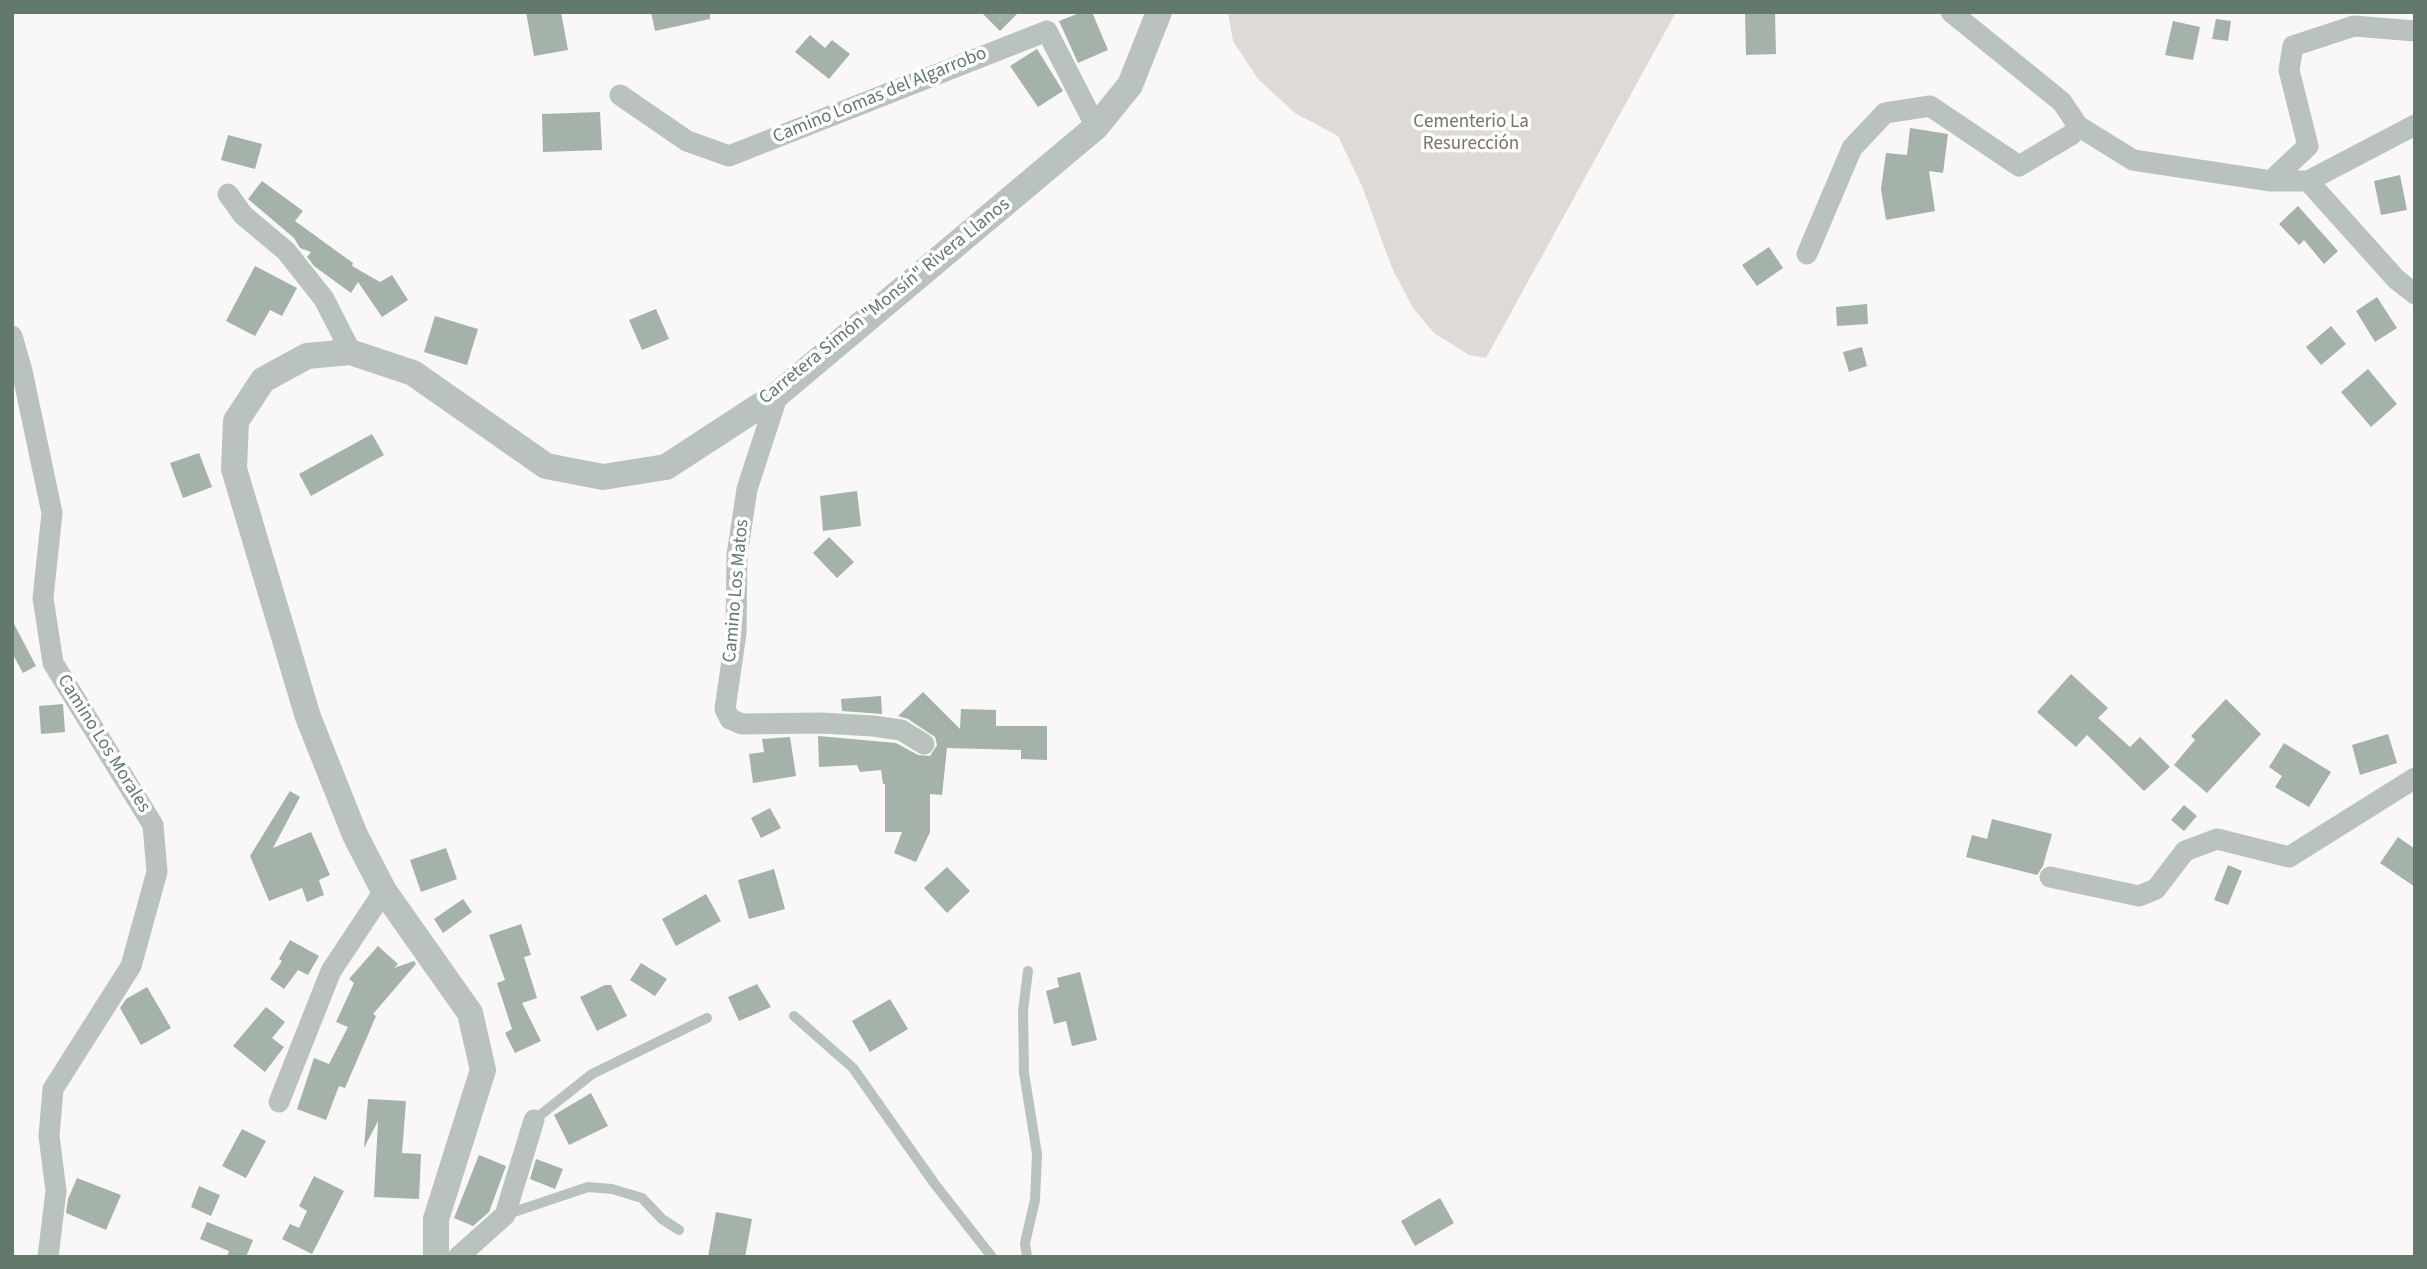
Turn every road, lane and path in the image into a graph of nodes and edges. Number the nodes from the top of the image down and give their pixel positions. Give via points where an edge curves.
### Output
1 (1160, 12) edge
2 (1951, 12) edge
3 (2415, 31) edge
4 (621, 95) dead end
5 (2415, 125) edge
6 (2078, 126) junction
7 (1096, 127) junction
8 (2271, 181) junction
9 (2308, 181) junction
10 (228, 194) dead end
11 (1807, 254) dead end
12 (2415, 294) edge
13 (12, 336) edge
14 (351, 352) junction
15 (778, 394) junction
16 (923, 744) dead end
17 (2415, 778) edge
18 (2050, 877) dead end
19 (384, 891) junction
20 (1028, 971) dead end
21 (794, 1016) dead end
22 (707, 1018) dead end
23 (279, 1102) dead end
24 (534, 1120) joint
25 (505, 1215) junction
26 (679, 1230) dead end
27 (48, 1257) edge
28 (436, 1257) edge
29 (458, 1257) edge
30 (992, 1257) edge
31 (1027, 1257) edge

1 - 7 street, Carretera Simón "Monsín" Rivera Llanos via 1130,85
2 - 6 street via 2062,102
3 - 8 street via 2354,26 2293,46 2289,70 2308,146
4 - 7 street, Camino Lomas del Algarrobo via 687,141 729,156 1046,31
5 - 9 street
6 - 8 street via 2133,160
6 - 11 street via 2071,135 2019,166 1930,106 1885,113 1852,148
7 - 15 street, Carretera Simón "Monsín" Rivera Llanos
8 - 9 street
9 - 12 street
10 - 14 street via 243,215 286,251 324,299
13 - 27 street, Camino Los Morales via 52,513 43,598 53,663 153,825 157,872 131,966 53,1089 49,1136 56,1191
14 - 15 street, Carretera Simón "Monsín" Rivera Llanos via 413,373 546,466 603,477 666,467
14 - 19 street, Carretera Simón "Monsín" Rivera Llanos via 307,356 263,380 236,421 233,469 308,717 355,835
15 - 16 street, Camino Los Matos via 747,489 737,555 737,633 725,709 730,719 742,724 873,726 901,730
17 - 18 street via 2289,857 2217,839 2185,851 2156,889 2138,896
19 - 23 street via 331,971
19 - 28 street, Carretera Simón "Monsín" Rivera Llanos via 470,1013 483,1070 436,1219
20 - 31 lane via 1024,1073 1037,1154
21 - 30 lane via 853,1068
22 - 24 lane via 592,1074
24 - 25 street
25 - 26 lane via 588,1187 612,1189 642,1198
25 - 29 street

